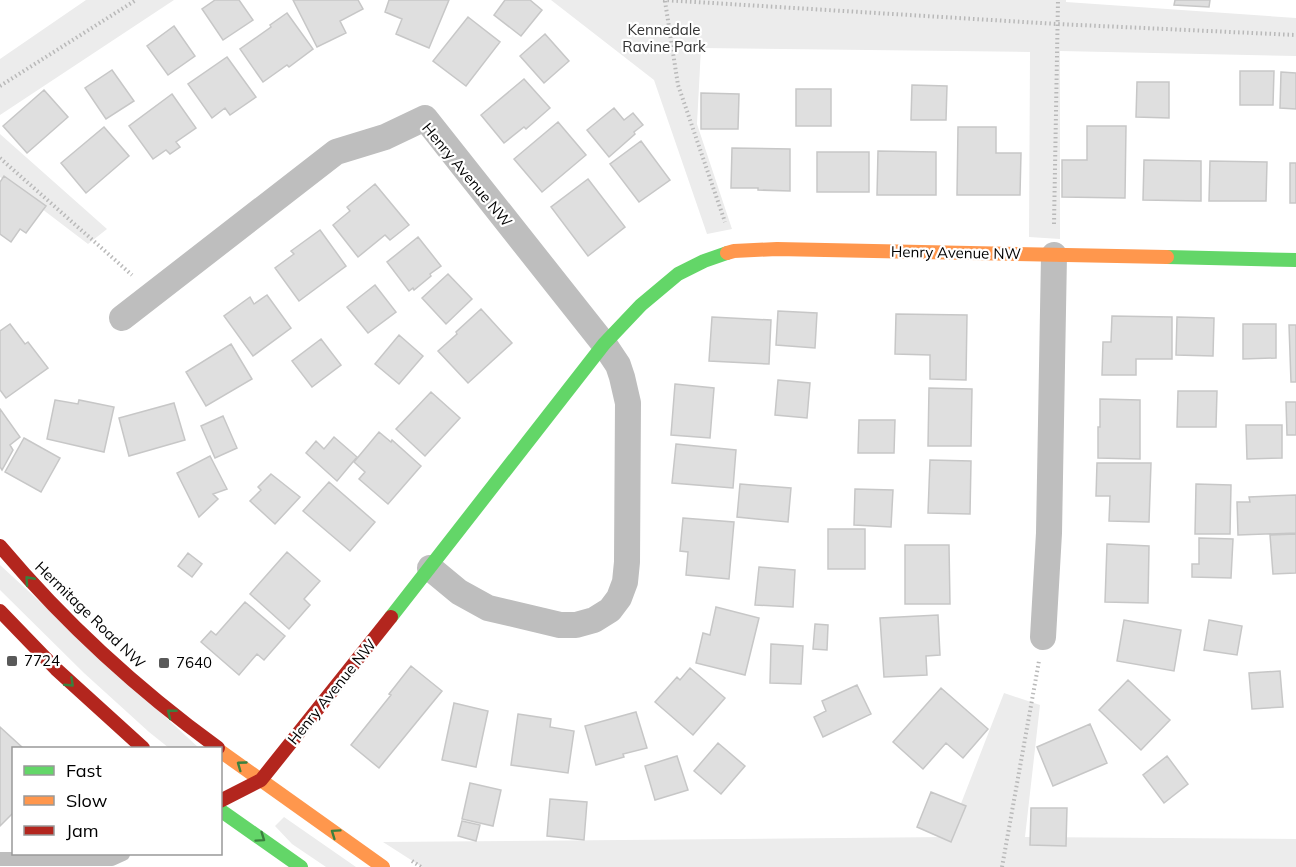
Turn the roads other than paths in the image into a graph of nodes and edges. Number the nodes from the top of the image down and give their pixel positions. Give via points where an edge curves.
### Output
1 (1054, 255) junction
2 (1296, 260) edge
3 (122, 318) dead end
4 (604, 344) junction
5 (0, 546) edge
6 (430, 568) junction
7 (0, 611) edge
8 (1043, 637) road end
9 (142, 747) edge
10 (215, 747) edge
11 (222, 752) edge
12 (261, 780) junction
13 (222, 800) edge
14 (222, 811) edge
15 (121, 855) edge
16 (0, 859) edge
17 (301, 867) edge
18 (383, 867) edge

1 - 2 street, Henry Avenue NW
1 - 4 street, Henry Avenue NW via 734,251 678,274
1 - 8 street via 1049,533
3 - 4 street, Henry Avenue NW via 336,152 384,137 425,118
4 - 6 street, Henry Avenue NW
4 - 6 street, Henry Avenue NW via 618,365 627,404 627,562 625,582 610,610 594,620 560,625 488,608
10 -> 5 street, Hermitage Road NW via 108,659 48,601
6 - 12 street, Henry Avenue NW
7 -> 9 street via 56,669
12 -> 11 street, Hermitage Road NW
12 - 13 street, Henry Avenue NW
18 -> 12 street, Hermitage Road NW
14 -> 17 street
15 - 16 lane via 112,859

